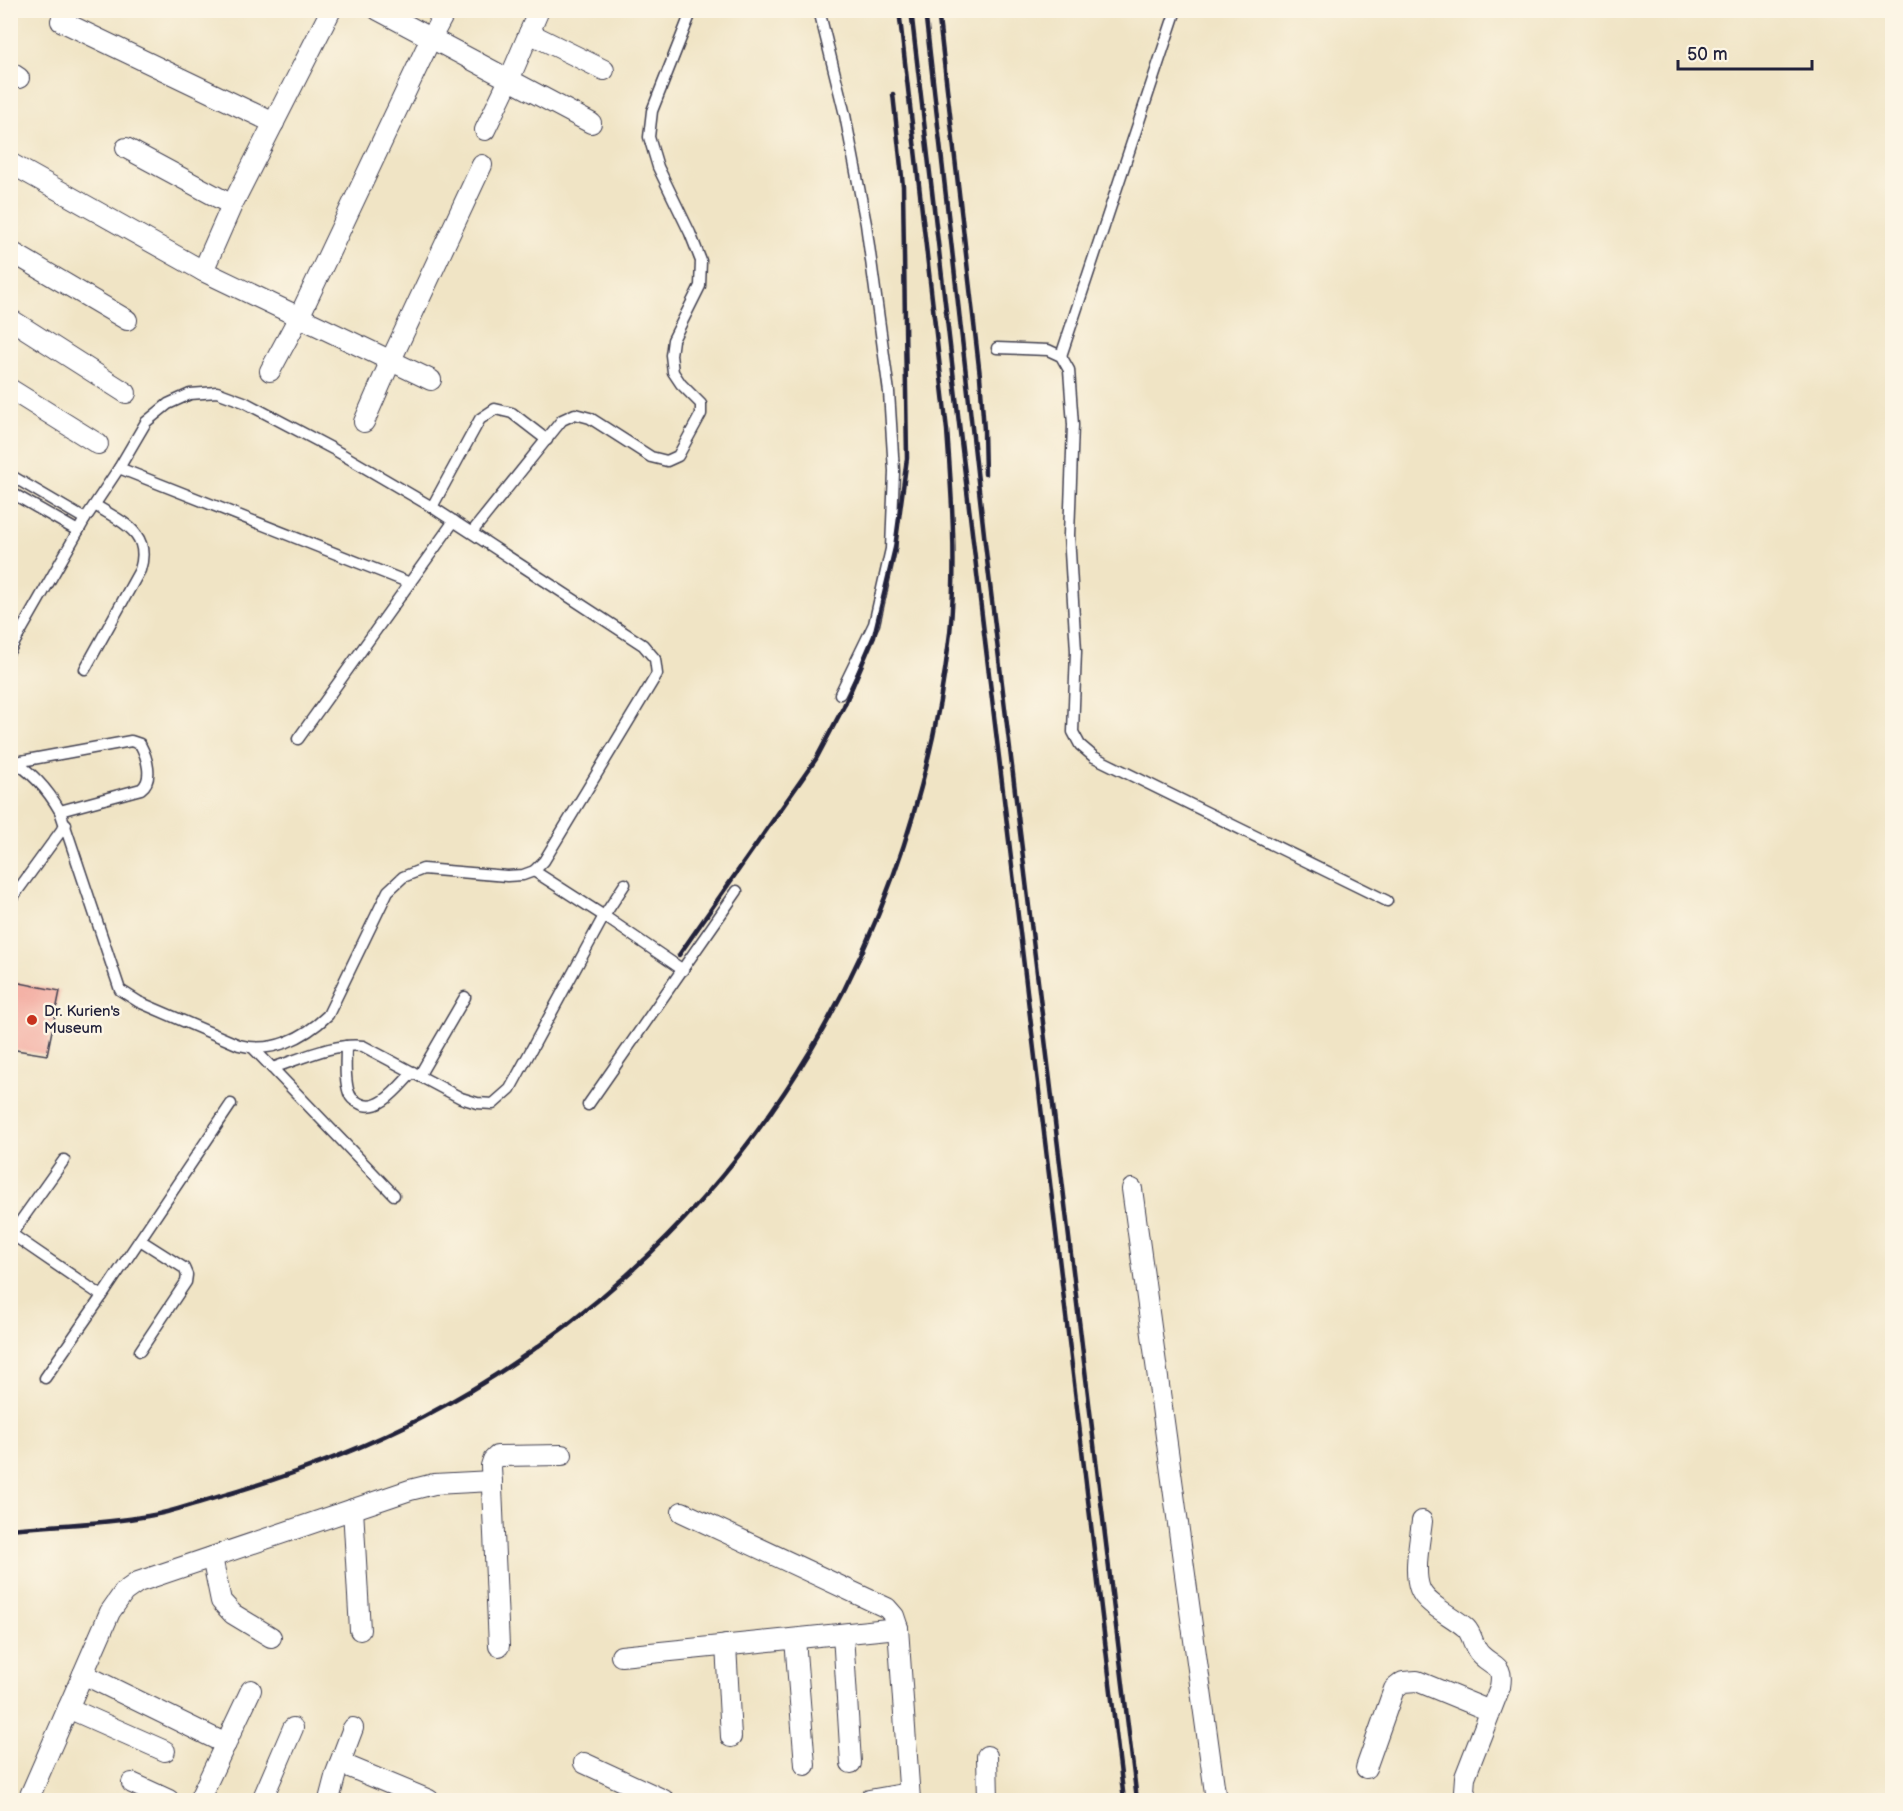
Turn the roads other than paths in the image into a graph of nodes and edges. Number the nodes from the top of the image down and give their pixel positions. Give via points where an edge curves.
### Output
1 (331, 10) edge
2 (378, 10) edge
3 (446, 10) edge
4 (539, 10) edge
5 (692, 10) edge
6 (819, 10) edge
7 (1176, 10) edge
8 (62, 21) dead end
9 (529, 33) junction
10 (430, 38) junction
11 (604, 70) dead end
12 (510, 80) junction
13 (274, 123) junction
14 (591, 123) dead end
15 (485, 130) dead end
16 (126, 148) dead end
17 (10, 163) edge
18 (482, 165) dead end
19 (232, 204) junction
20 (10, 251) edge
21 (203, 271) junction
22 (299, 317) junction
23 (10, 319) edge
24 (127, 320) dead end
25 (997, 348) dead end
26 (1061, 357) junction
27 (391, 360) junction
28 (270, 371) dead end
29 (431, 380) dead end
30 (10, 389) edge
31 (126, 393) dead end
32 (364, 422) dead end
33 (547, 440) junction
34 (98, 444) dead end
35 (119, 468) junction
36 (10, 475) edge
37 (10, 492) edge
38 (95, 505) junction
39 (432, 507) junction
40 (85, 519) junction
41 (454, 521) junction
42 (78, 531) junction
43 (472, 532) junction
44 (410, 584) junction
45 (10, 650) edge
46 (85, 669) dead end
47 (840, 694) dead end
48 (298, 739) dead end
49 (13, 761) edge
50 (60, 811) junction
51 (66, 824) junction
52 (534, 871) junction
53 (625, 884) dead end
54 (737, 891) dead end
55 (10, 901) edge
56 (1387, 901) dead end
57 (604, 916) junction
58 (683, 970) junction
59 (465, 997) dead end
60 (346, 1046) junction
61 (254, 1049) junction
62 (272, 1068) junction
63 (416, 1074) junction
64 (231, 1104) dead end
65 (588, 1105) dead end
66 (64, 1160) dead end
67 (1132, 1189) dead end
68 (394, 1195) dead end
69 (11, 1234) edge
70 (140, 1240) junction
71 (102, 1296) junction
72 (140, 1351) dead end
73 (45, 1378) dead end
74 (562, 1455) dead end
75 (492, 1481) junction
76 (353, 1509) junction
77 (682, 1512) dead end
78 (1422, 1521) dead end
79 (212, 1557) junction
80 (898, 1629) junction
81 (360, 1630) dead end
82 (843, 1634) junction
83 (271, 1636) dead end
84 (795, 1639) junction
85 (499, 1646) dead end
86 (726, 1646) junction
87 (621, 1656) dead end
88 (83, 1674) junction
89 (251, 1690) dead end
90 (68, 1708) junction
91 (1491, 1712) junction
92 (293, 1728) dead end
93 (353, 1728) dead end
94 (730, 1737) dead end
95 (226, 1744) junction
96 (165, 1751) dead end
97 (987, 1756) dead end
98 (340, 1763) junction
99 (584, 1763) dead end
100 (851, 1763) dead end
101 (805, 1765) dead end
102 (1366, 1768) dead end
103 (132, 1783) dead end
104 (910, 1797) edge
105 (28, 1800) edge
106 (169, 1800) edge
107 (199, 1800) edge
108 (262, 1800) edge
109 (329, 1800) edge
110 (429, 1800) edge
111 (664, 1800) edge
112 (869, 1800) edge
113 (988, 1800) edge
114 (1216, 1800) edge
115 (1468, 1800) edge

1 - 13 street
2 - 10 street
3 - 10 street
4 - 9 street
5 - 33 lane via 652,111 649,137 658,167 700,261 700,286 673,340 671,356 673,372 700,404 701,414 678,456 666,461 651,458 590,418 575,414 562,420
6 - 47 lane via 866,224 889,392 894,471 891,549 874,624
7 - 26 lane
8 - 13 street
9 - 11 street
9 - 12 street
10 - 12 street
10 - 22 street
12 - 14 street
12 - 15 street
13 - 19 street
16 - 19 street
17 - 21 street
18 - 27 street
19 - 21 street
20 - 24 street
21 - 22 street
22 - 27 street
22 - 28 street
23 - 31 street
25 - 26 lane via 1048,350
26 - 56 lane via 1069,370 1073,424 1069,535 1076,651 1073,732 1080,745 1094,757
27 - 29 street
27 - 32 street
30 - 34 street
33 - 39 lane via 512,413 495,409 480,419
33 - 43 lane
35 - 38 lane
35 - 39 lane via 146,422 168,404 190,394 217,392 333,449
35 - 44 lane
36 - 40 lane
37 - 42 lane
38 - 40 lane
38 - 46 lane via 136,533 142,544 143,561
39 - 41 lane
40 - 42 lane
41 - 43 lane
41 - 44 lane
42 - 45 lane
43 - 52 lane via 643,645 655,659 657,674 651,686 544,861
44 - 48 lane
49 - 50 lane via 50,794
49 - 50 lane via 131,741 140,744 147,784
50 - 51 lane
51 - 55 lane
51 - 61 lane via 120,990 139,1002
52 - 57 lane
52 - 61 lane via 507,876 423,869 403,877 388,891 328,1015 301,1036
53 - 57 lane
54 - 58 lane
57 - 58 lane
57 - 63 lane via 510,1089 493,1104 461,1098
58 - 65 lane
59 - 63 lane
60 - 62 lane
60 - 63 lane via 363,1046
60 - 63 lane via 348,1091 363,1106 383,1101
61 - 62 lane
62 - 68 lane
64 - 70 lane
66 - 69 lane
67 - 114 street
69 - 71 lane
70 - 71 lane
70 - 72 lane via 184,1268 187,1275
71 - 73 lane
74 - 75 street via 497,1456 491,1466
75 - 76 street via 434,1484
75 - 85 street
76 - 79 street
76 - 81 street
77 - 80 street via 887,1608
78 - 91 street via 1417,1581 1421,1593 1468,1629 1481,1655 1499,1668 1502,1677
79 - 83 street via 221,1601 233,1614
79 - 88 street via 138,1582 124,1592 110,1612
80 - 82 street
80 - 104 street
82 - 84 street
82 - 100 street
84 - 86 street
84 - 101 street
86 - 87 street
86 - 94 street
88 - 90 street
88 - 95 street
89 - 95 street
90 - 96 street
90 - 105 street
91 - 102 street via 1417,1681 1403,1682 1394,1689
91 - 115 street via 1465,1777
92 - 108 street
93 - 98 street
95 - 107 street
97 - 113 street
98 - 109 street
98 - 110 street
99 - 111 street
103 - 106 street
104 - 112 street

